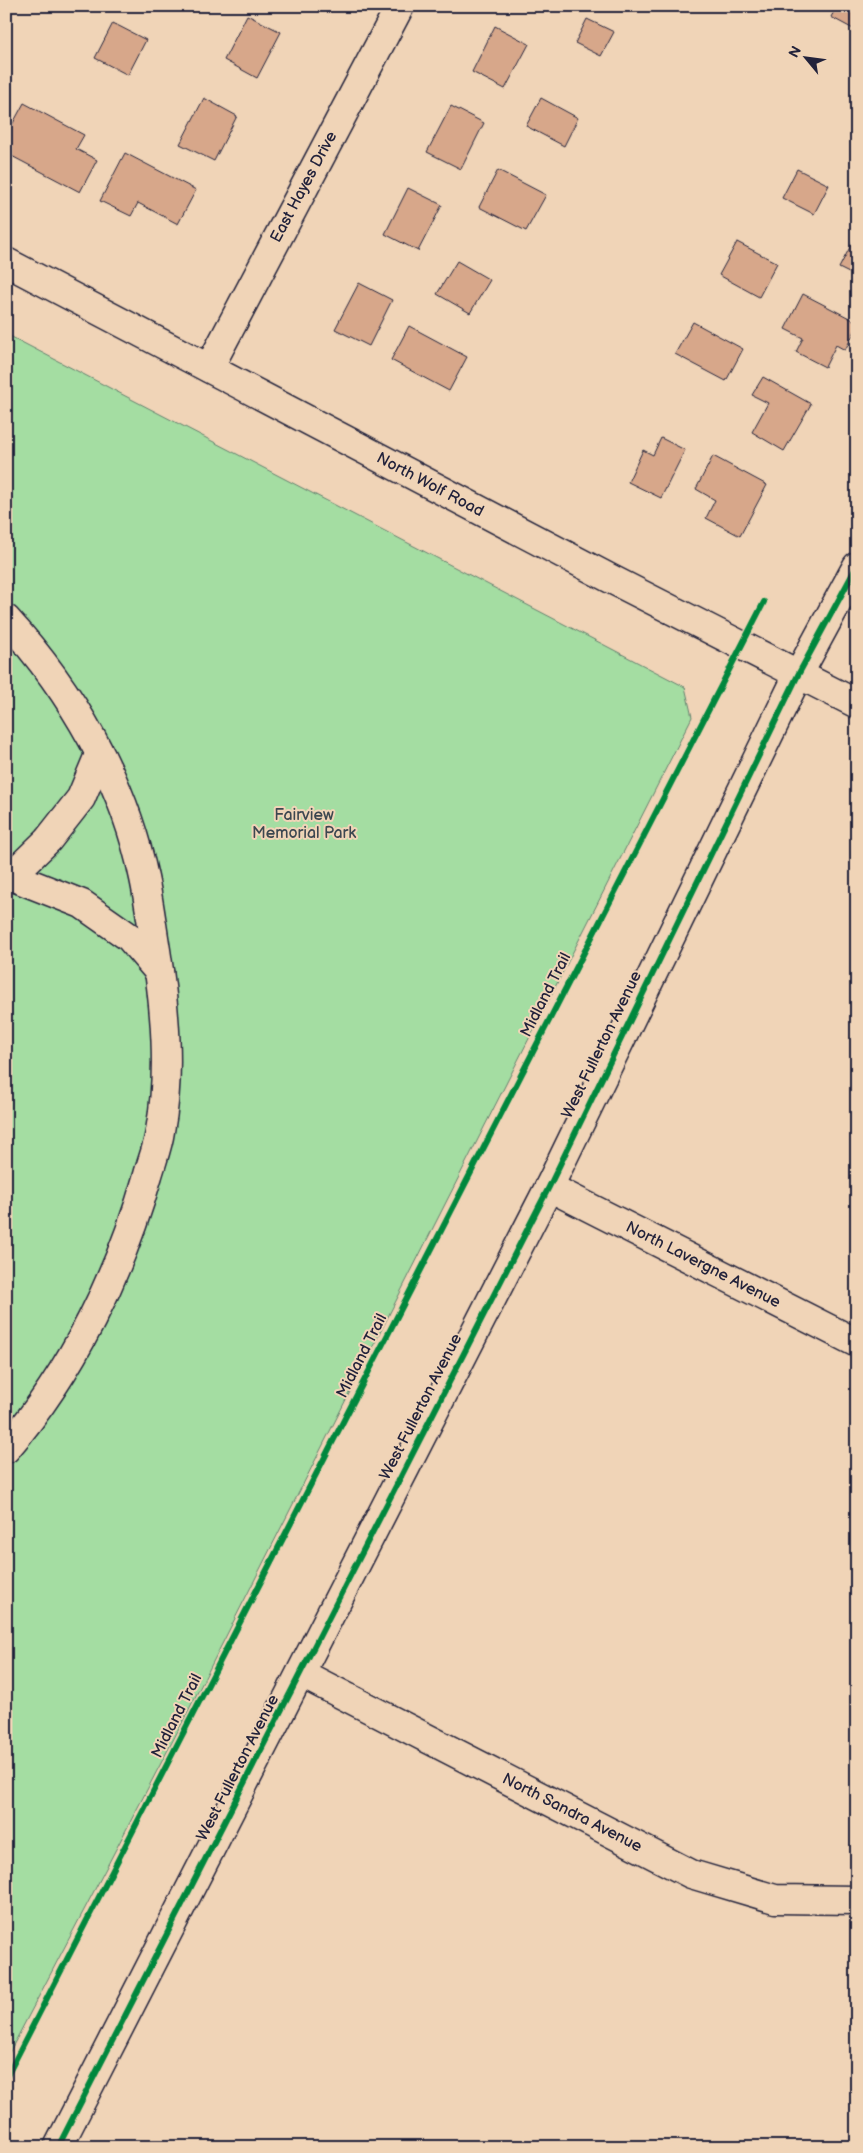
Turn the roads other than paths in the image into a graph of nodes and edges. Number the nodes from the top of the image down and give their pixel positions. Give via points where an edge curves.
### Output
1 (400, 6) edge
2 (6, 262) edge
3 (209, 368) junction
4 (857, 566) edge
5 (6, 619) edge
6 (798, 675) junction
7 (857, 704) edge
8 (99, 755) junction
9 (9, 877) edge
10 (159, 972) junction
11 (549, 1187) junction
12 (857, 1343) edge
13 (6, 1449) edge
14 (302, 1674) junction
15 (857, 1900) edge
16 (58, 2147) edge

1 - 3 street, East Hayes Drive
2 - 3 street, North Wolf Road
3 - 6 street, North Wolf Road
4 - 6 street, West Fullerton Avenue
5 - 8 street via 32,647 73,703
6 - 7 street, North Wolf Road
6 - 11 street, West Fullerton Avenue
8 - 9 street via 81,798 48,840
8 - 10 street via 125,810 144,876
9 - 10 street via 82,904 129,937
10 - 13 street via 166,1064 160,1131 137,1212 101,1300 65,1369
11 - 12 street, North Lavergne Avenue
11 - 14 street, West Fullerton Avenue
14 - 15 street, North Sandra Avenue via 691,1874 775,1899
14 - 16 street, West Fullerton Avenue

